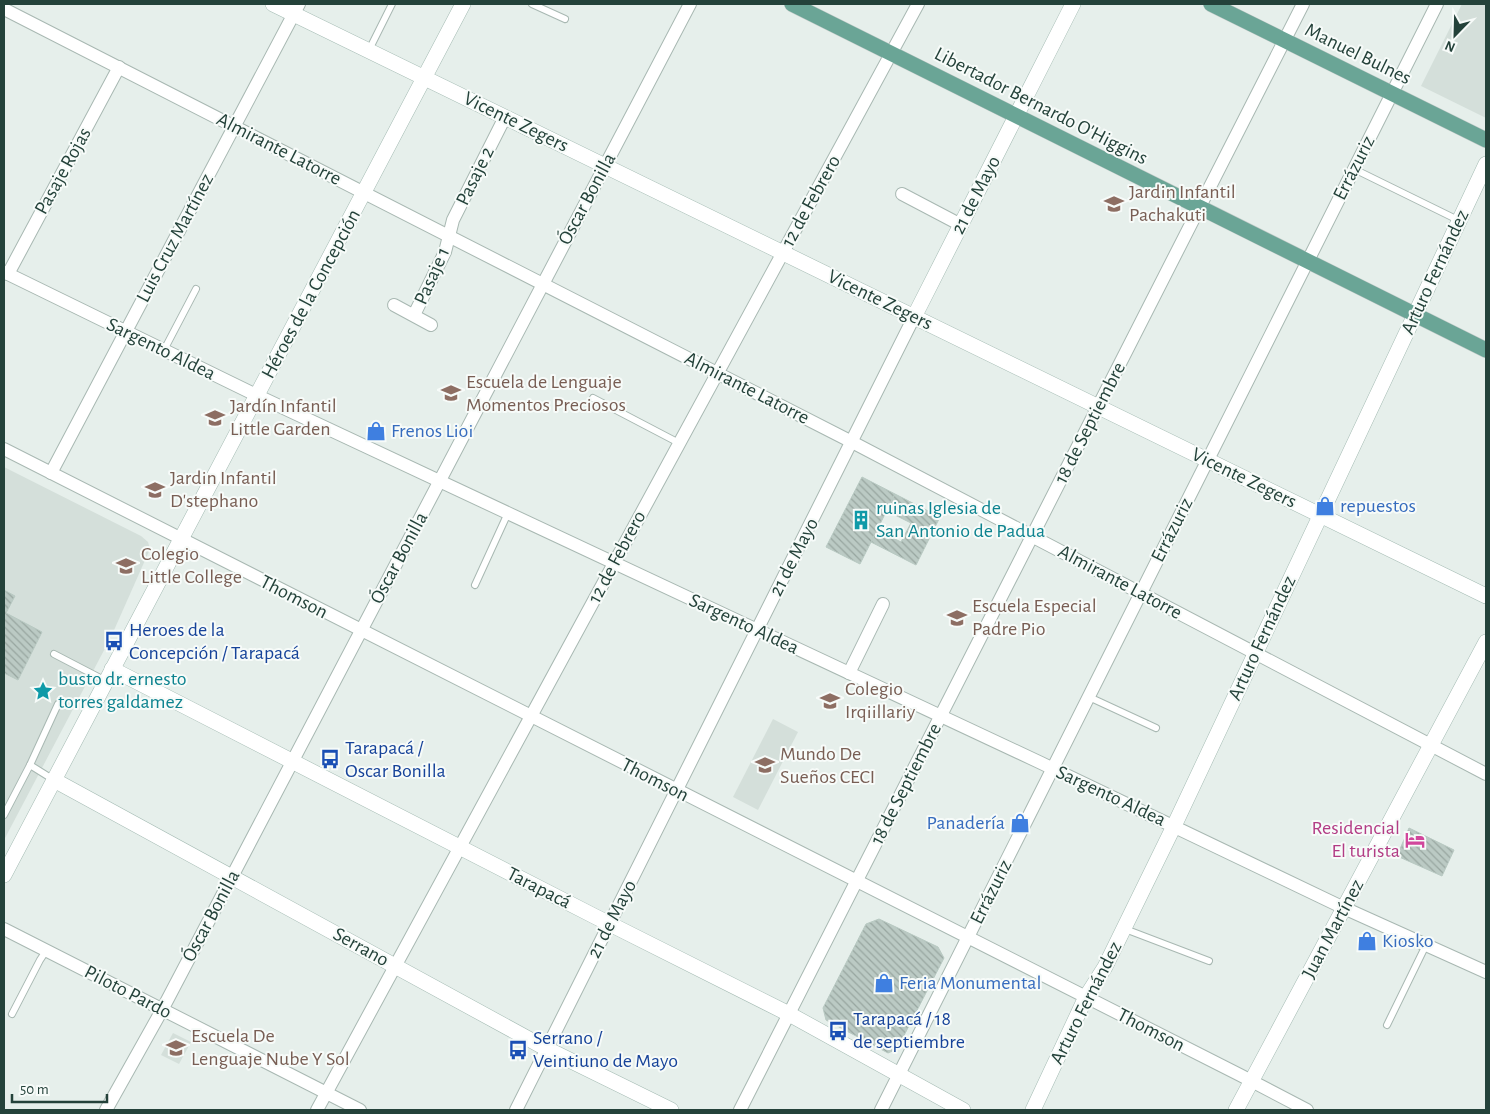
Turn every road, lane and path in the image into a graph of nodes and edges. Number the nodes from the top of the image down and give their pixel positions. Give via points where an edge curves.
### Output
1 (274, 4) edge
2 (392, 4) edge
3 (463, 4) edge
4 (532, 4) edge
5 (690, 4) edge
6 (792, 4) edge
7 (918, 4) edge
8 (1073, 4) edge
9 (1211, 4) edge
10 (1303, 4) edge
11 (1436, 4) edge
12 (4, 8) edge
13 (297, 9) edge
14 (565, 19) dead end
15 (1285, 40) junction
16 (369, 50) junction
17 (891, 53) junction
18 (119, 67) junction
19 (425, 78) junction
20 (1392, 93) junction
21 (505, 116) junction
22 (1016, 116) junction
23 (234, 126) junction
24 (1486, 140) edge
25 (1486, 164) edge
26 (605, 166) junction
27 (1354, 169) junction
28 (364, 193) junction
29 (902, 194) dead end
30 (1200, 208) junction
31 (1460, 220) junction
32 (961, 224) junction
33 (449, 236) junction
34 (783, 252) junction
35 (1307, 261) junction
36 (6, 273) edge
37 (543, 284) junction
38 (196, 289) dead end
39 (394, 305) dead end
40 (1415, 315) junction
41 (414, 316) junction
42 (914, 317) junction
43 (431, 324) dead end
44 (126, 332) junction
45 (164, 350) junction
46 (1486, 350) edge
47 (717, 373) junction
48 (258, 396) junction
49 (593, 398) dead end
50 (1098, 407) junction
51 (852, 442) junction
52 (679, 443) junction
53 (4, 449) edge
54 (1207, 460) junction
55 (51, 473) junction
56 (439, 481) junction
57 (508, 514) junction
58 (1320, 515) junction
59 (1032, 536) junction
60 (180, 539) junction
61 (614, 563) junction
62 (475, 585) dead end
63 (1141, 592) junction
64 (1486, 596) edge
65 (883, 604) dead end
66 (757, 630) junction
67 (361, 631) junction
68 (1486, 642) edge
69 (1255, 653) junction
70 (54, 654) dead end
71 (849, 673) junction
72 (109, 675) junction
73 (1089, 697) junction
74 (58, 704) dead end
75 (530, 716) junction
76 (941, 716) junction
77 (1156, 728) dead end
78 (1431, 746) junction
79 (292, 762) junction
80 (30, 765) junction
81 (1053, 769) junction
82 (1486, 774) edge
83 (54, 780) junction
84 (677, 790) junction
85 (4, 815) edge
86 (1174, 826) junction
87 (459, 847) junction
88 (4, 875) edge
89 (232, 877) junction
90 (857, 881) junction
91 (1344, 908) junction
92 (610, 924) junction
93 (4, 929) edge
94 (1124, 929) junction
95 (968, 938) junction
96 (1426, 945) junction
97 (46, 951) junction
98 (1209, 961) dead end
99 (395, 966) junction
100 (1486, 972) edge
101 (1086, 997) junction
102 (162, 1010) junction
103 (12, 1014) dead end
104 (789, 1014) junction
105 (1387, 1025) dead end
106 (547, 1049) junction
107 (899, 1075) junction
108 (1252, 1081) junction
109 (326, 1093) junction
110 (106, 1110) edge
111 (317, 1110) edge
112 (360, 1110) edge
113 (516, 1110) edge
114 (671, 1110) edge
115 (740, 1110) edge
116 (881, 1110) edge
117 (963, 1110) edge
118 (1033, 1110) edge
119 (1236, 1110) edge
120 (1307, 1110) edge

1 - 13 street, Vicente Zegers
2 - 16 lane
3 - 19 street, Héroes de la Concepción
4 - 14 lane
5 - 26 street, Óscar Bonilla
6 - 17 main road, Libertador Bernardo O'Higgins
7 - 17 street, 12 de Febrero
8 - 22 street, 21 de Mayo
9 - 15 main road, Manuel Bulnes
10 - 15 street, 18 de Septiembre
11 - 20 street, Errázuriz
12 - 18 street, Almirante Latorre
13 - 16 street, Vicente Zegers
13 - 23 street, Luis Cruz Martínez
15 - 20 main road, Manuel Bulnes
15 - 30 street, 18 de Septiembre
16 - 19 street, Vicente Zegers
17 - 22 main road, Libertador Bernardo O'Higgins
17 - 34 street, 12 de Febrero
18 - 23 street, Almirante Latorre
18 - 36 street, Pasaje Rojas
19 - 21 street, Vicente Zegers
19 - 28 street, Héroes de la Concepción
20 - 24 main road, Manuel Bulnes
20 - 27 street, Errázuriz
21 - 26 street, Vicente Zegers
21 - 33 street, Pasaje 2 via 453,220
22 - 30 main road, Libertador Bernardo O'Higgins
22 - 32 street, 21 de Mayo
23 - 28 street, Almirante Latorre
23 - 44 street, Luis Cruz Martínez
25 - 31 street, Arturo Fernández
26 - 34 street, Vicente Zegers
26 - 37 street, Óscar Bonilla
27 - 31 lane
27 - 35 street, Errázuriz
28 - 33 street, Almirante Latorre
28 - 48 street, Héroes de la Concepción
29 - 32 street
30 - 35 main road, Libertador Bernardo O'Higgins
30 - 50 street, 18 de Septiembre
31 - 40 street, Arturo Fernández
32 - 42 street, 21 de Mayo
33 - 37 street, Almirante Latorre
33 - 41 street, Pasaje 1 via 445,252
34 - 42 street, Vicente Zegers
34 - 47 street, 12 de Febrero
35 - 40 main road, Libertador Bernardo O'Higgins
35 - 54 street, Errázuriz
36 - 44 street, Sargento Aldea
37 - 47 street, Almirante Latorre
37 - 56 street, Óscar Bonilla
38 - 45 lane
39 - 41 street, Pasaje 1
40 - 46 main road, Libertador Bernardo O'Higgins
40 - 58 street, Arturo Fernández
41 - 43 street, Pasaje 1
42 - 50 street, Vicente Zegers
42 - 51 street, 21 de Mayo
44 - 45 street, Sargento Aldea
44 - 55 street, Luis Cruz Martínez
45 - 48 street, Sargento Aldea
47 - 51 street, Almirante Latorre
47 - 52 street, 12 de Febrero
48 - 56 street, Sargento Aldea
48 - 60 street, Héroes de la Concepción
49 - 52 lane
50 - 54 street, Vicente Zegers
50 - 59 street, 18 de Septiembre
51 - 59 street, Almirante Latorre
51 - 66 street, 21 de Mayo
52 - 61 street, 12 de Febrero
53 - 55 street, Thomson
54 - 58 street, Vicente Zegers
54 - 63 street, Errázuriz
55 - 60 street, Thomson
56 - 57 street, Sargento Aldea
56 - 67 street, Óscar Bonilla
57 - 61 street, Sargento Aldea
57 - 62 lane
58 - 64 street, Vicente Zegers
58 - 69 street, Arturo Fernández
59 - 63 street, Almirante Latorre
59 - 76 street, 18 de Septiembre
60 - 67 street, Thomson
60 - 72 street, Héroes de la Concepción
61 - 66 street, Sargento Aldea
61 - 75 street, 12 de Febrero
63 - 69 street, Almirante Latorre
63 - 73 street, Errázuriz
65 - 71 street
66 - 71 street, Sargento Aldea
66 - 84 street, 21 de Mayo
67 - 75 street, Thomson
67 - 79 street, Óscar Bonilla
68 - 78 street, Juan Martínez
69 - 78 street, Almirante Latorre
69 - 86 street, Arturo Fernández
70 - 72 lane
71 - 76 street, Sargento Aldea
72 - 79 street, Tarapacá
72 - 83 street, Héroes de la Concepción
73 - 77 lane
73 - 81 street, Errázuriz
74 - 80 lane
75 - 84 street, Thomson
75 - 87 street, 12 de Febrero
76 - 81 street, Sargento Aldea
76 - 90 street, 18 de Septiembre
78 - 82 street, Almirante Latorre
78 - 91 street, Juan Martínez
79 - 87 street, Tarapacá
79 - 89 street, Óscar Bonilla
80 - 83 lane
80 - 85 lane
81 - 86 street, Sargento Aldea
81 - 95 street, Errázuriz
83 - 88 street, Héroes de la Concepción
83 - 89 street, Serrano
84 - 90 street, Thomson
84 - 92 street, 21 de Mayo
86 - 91 street, Sargento Aldea
86 - 94 street, Arturo Fernández
87 - 92 street, Tarapacá
87 - 99 street, 12 de Febrero
89 - 99 street, Serrano
89 - 102 street, Óscar Bonilla
90 - 95 street, Thomson
90 - 104 street, 18 de Septiembre
91 - 96 street, Sargento Aldea
91 - 108 street, Juan Martínez
92 - 104 street, Tarapacá
92 - 106 street, 21 de Mayo
93 - 97 street, Piloto Pardo
94 - 98 lane
94 - 101 street, Arturo Fernández
95 - 101 street, Thomson
95 - 107 street, Errázuriz
96 - 100 street, Sargento Aldea
96 - 105 lane
97 - 102 street, Piloto Pardo
97 - 103 lane
99 - 106 street, Serrano
99 - 109 street, 12 de Febrero
101 - 108 street, Thomson
101 - 118 street, Arturo Fernández
102 - 109 street, Piloto Pardo
102 - 110 street, Óscar Bonilla
104 - 107 street, Tarapacá
104 - 115 street, 18 de Septiembre
106 - 113 street, 21 de Mayo
106 - 114 street, Serrano
107 - 116 street, Errázuriz
107 - 117 street, Tarapacá
108 - 119 street, Juan Martínez
108 - 120 street, Thomson
109 - 111 street, 12 de Febrero
109 - 112 street, Piloto Pardo

